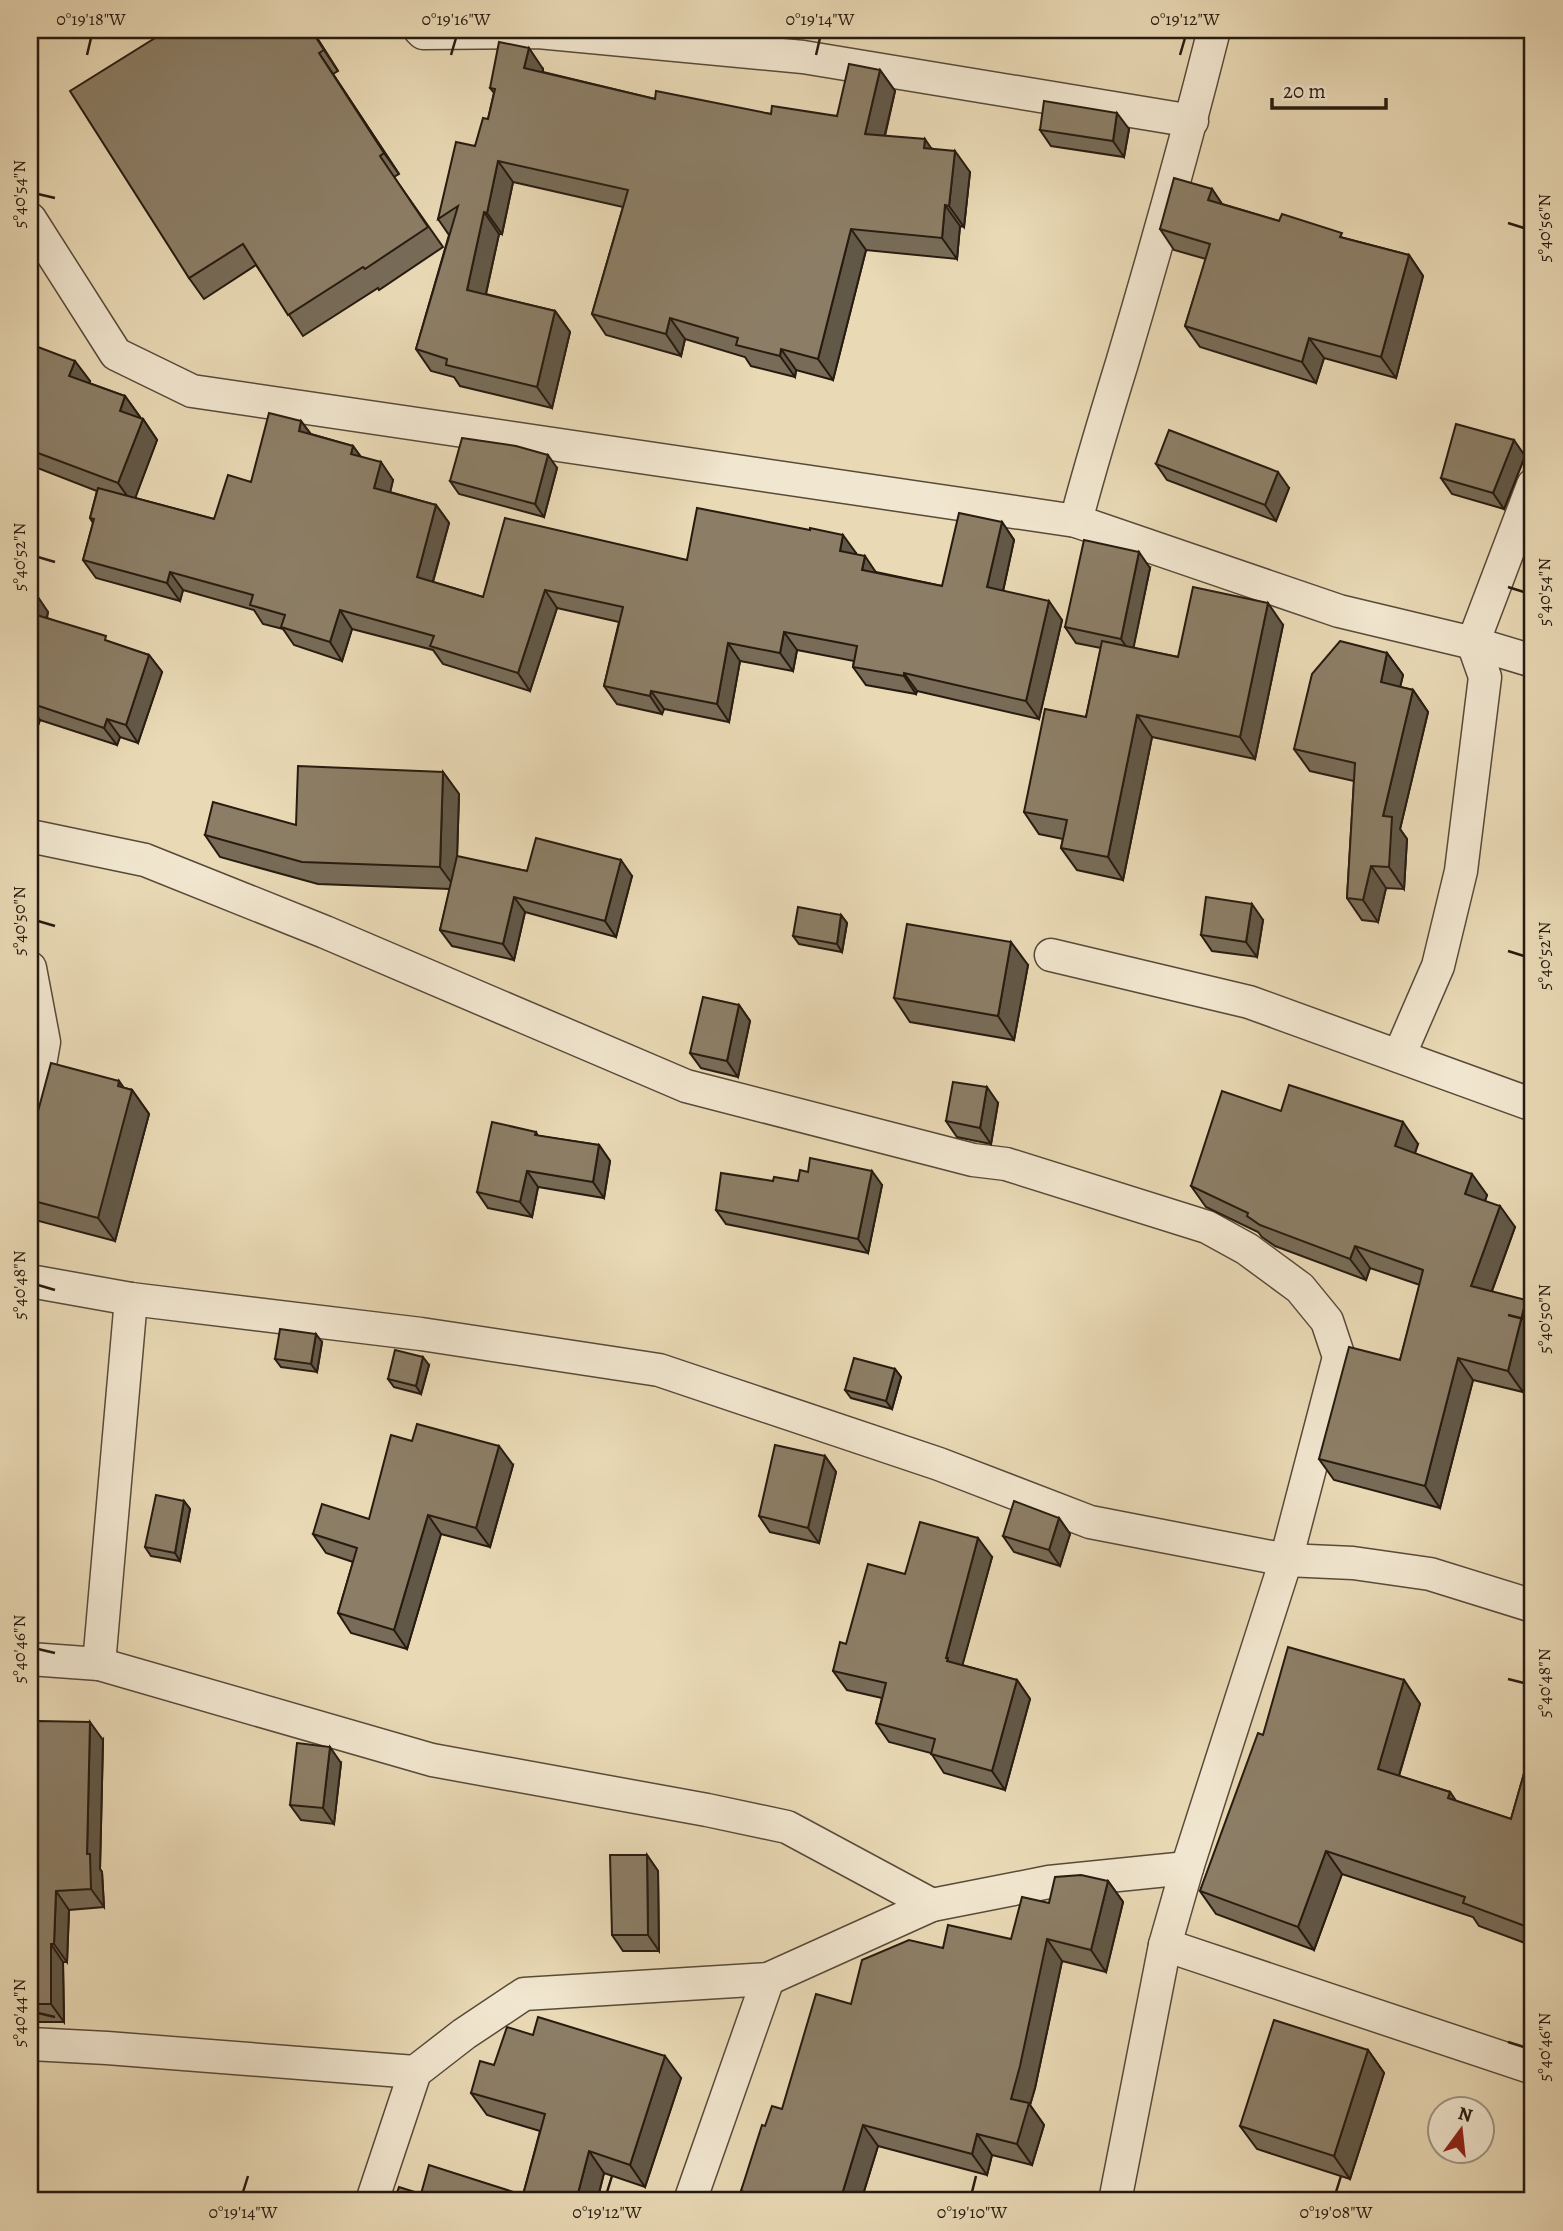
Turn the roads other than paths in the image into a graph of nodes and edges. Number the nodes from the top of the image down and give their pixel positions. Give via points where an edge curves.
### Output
1 (420, 30) edge
2 (1214, 30) edge
3 (1192, 121) junction
4 (30, 219) edge
5 (1533, 485) edge
6 (1076, 521) junction
7 (1473, 643) junction
8 (1533, 661) edge
9 (30, 836) edge
10 (1051, 955) dead end
11 (30, 968) edge
12 (1399, 1056) junction
13 (1533, 1105) edge
14 (30, 1121) edge
15 (30, 1281) edge
16 (131, 1299) junction
17 (1286, 1560) junction
18 (1533, 1606) edge
19 (30, 1659) edge
20 (99, 1664) junction
21 (1187, 1868) junction
22 (932, 1905) junction
23 (1165, 1945) junction
24 (768, 1979) junction
25 (30, 2044) edge
26 (1533, 2068) edge
27 (415, 2072) junction
28 (372, 2201) edge
29 (690, 2201) edge
30 (1115, 2201) edge

1 - 3 street via 537,32 803,57
2 - 3 street
3 - 6 street
4 - 6 street via 116,354 192,391
5 - 7 street
6 - 7 street via 1339,611
7 - 8 street
7 - 12 street via 1485,677 1461,871 1438,966
9 - 17 street via 145,860 686,1086 973,1160 1006,1164 1207,1227 1247,1249 1300,1288 1327,1321 1339,1357
10 - 12 street via 1249,1002
11 - 14 street via 44,1042
12 - 13 street
15 - 16 street
16 - 17 street via 421,1334 659,1370 927,1460 1090,1522
16 - 20 street
17 - 18 street via 1430,1574
17 - 21 street
19 - 20 street
20 - 22 street via 432,1760 787,1827
21 - 22 street via 1049,1882
21 - 23 street
22 - 24 street
23 - 26 street
23 - 30 street
24 - 27 street via 524,1994
24 - 29 street
25 - 27 street
27 - 28 street

